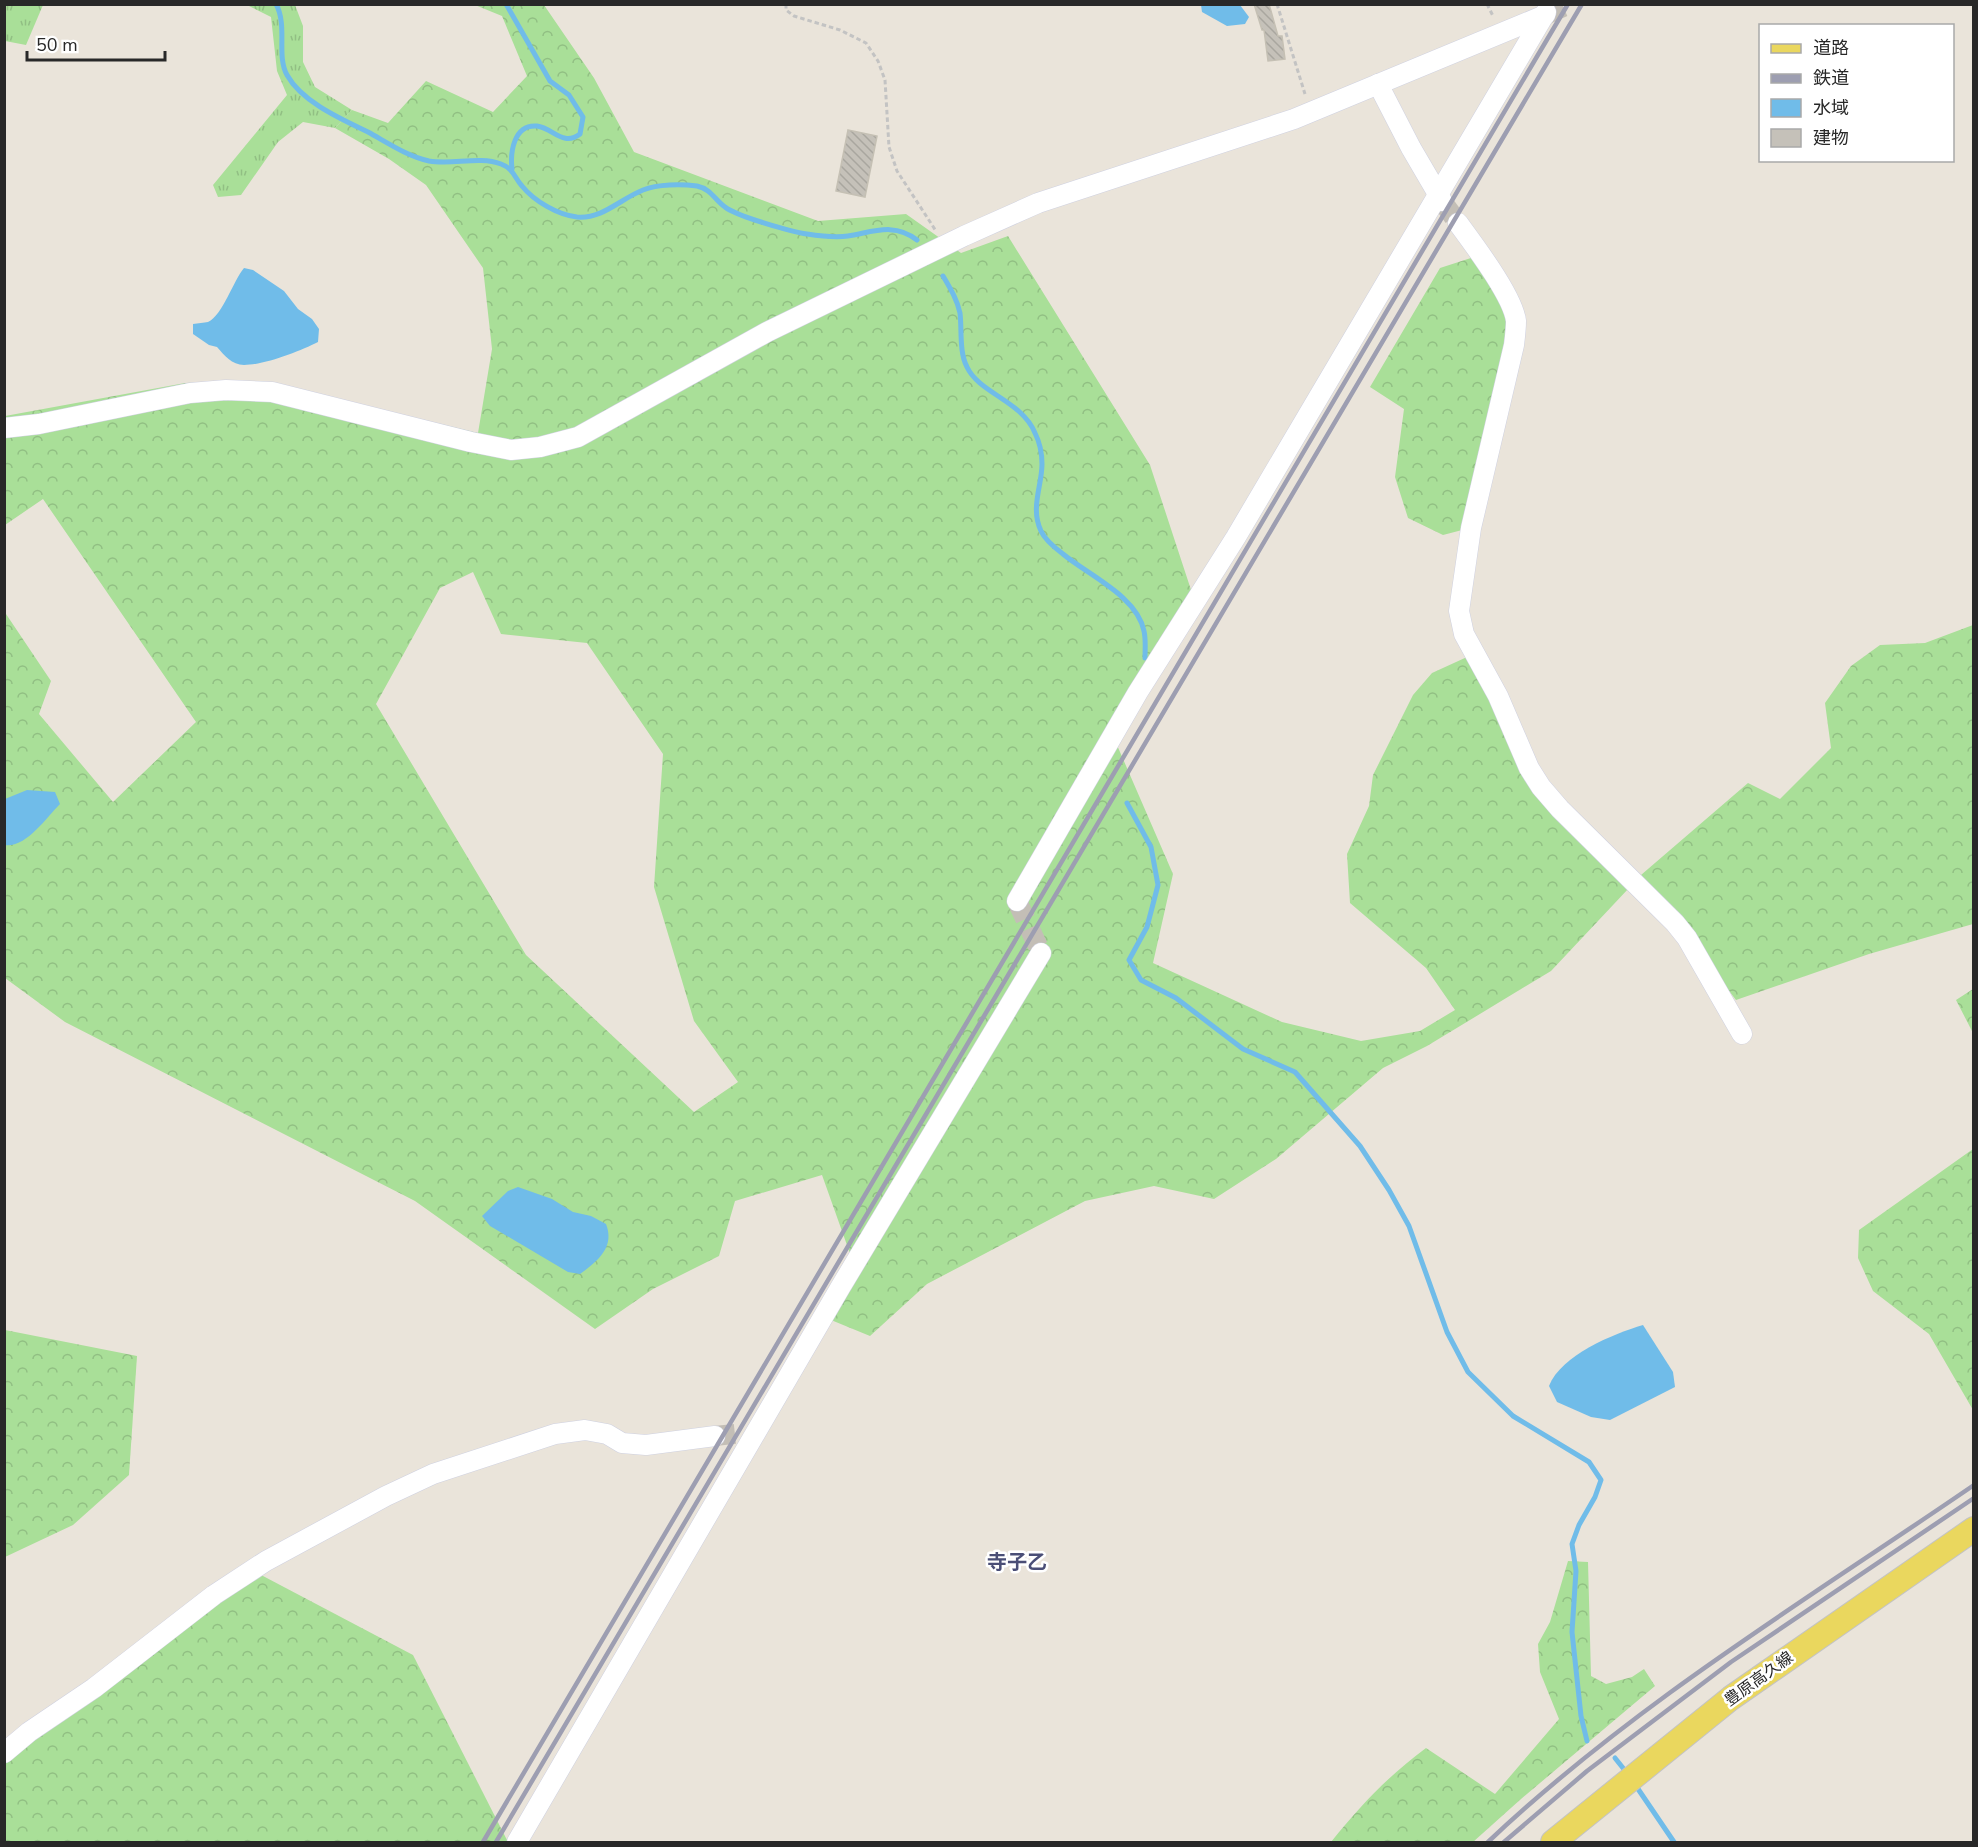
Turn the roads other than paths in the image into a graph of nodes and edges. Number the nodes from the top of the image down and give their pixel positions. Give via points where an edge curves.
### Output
1 (1547, 10) edge
2 (1378, 84) junction
3 (1440, 198) junction
4 (1458, 223) tunnel mouth
5 (4, 428) edge
6 (1017, 901) dead end
7 (1041, 953) dead end
8 (1742, 1034) dead end
9 (715, 1436) tunnel mouth
10 (1974, 1529) edge
11 (4, 1753) edge
12 (517, 1842) edge
13 (1554, 1842) edge

1 - 2 street
1 - 3 street
2 - 3 street
2 - 5 street via 1310,112 1038,203 767,332 578,437 540,447 511,450 272,392 226,390 190,393
3 - 6 street via 1138,692
4 - 8 street via 1489,268 1516,321 1514,345 1471,528 1460,611 1464,634 1541,787 1675,923
7 - 12 street via 749,1434
9 - 11 street via 646,1445 622,1443 607,1434 585,1430 555,1434 433,1474 266,1561 214,1595
10 - 13 main road, 豊原高久線 via 1731,1698

